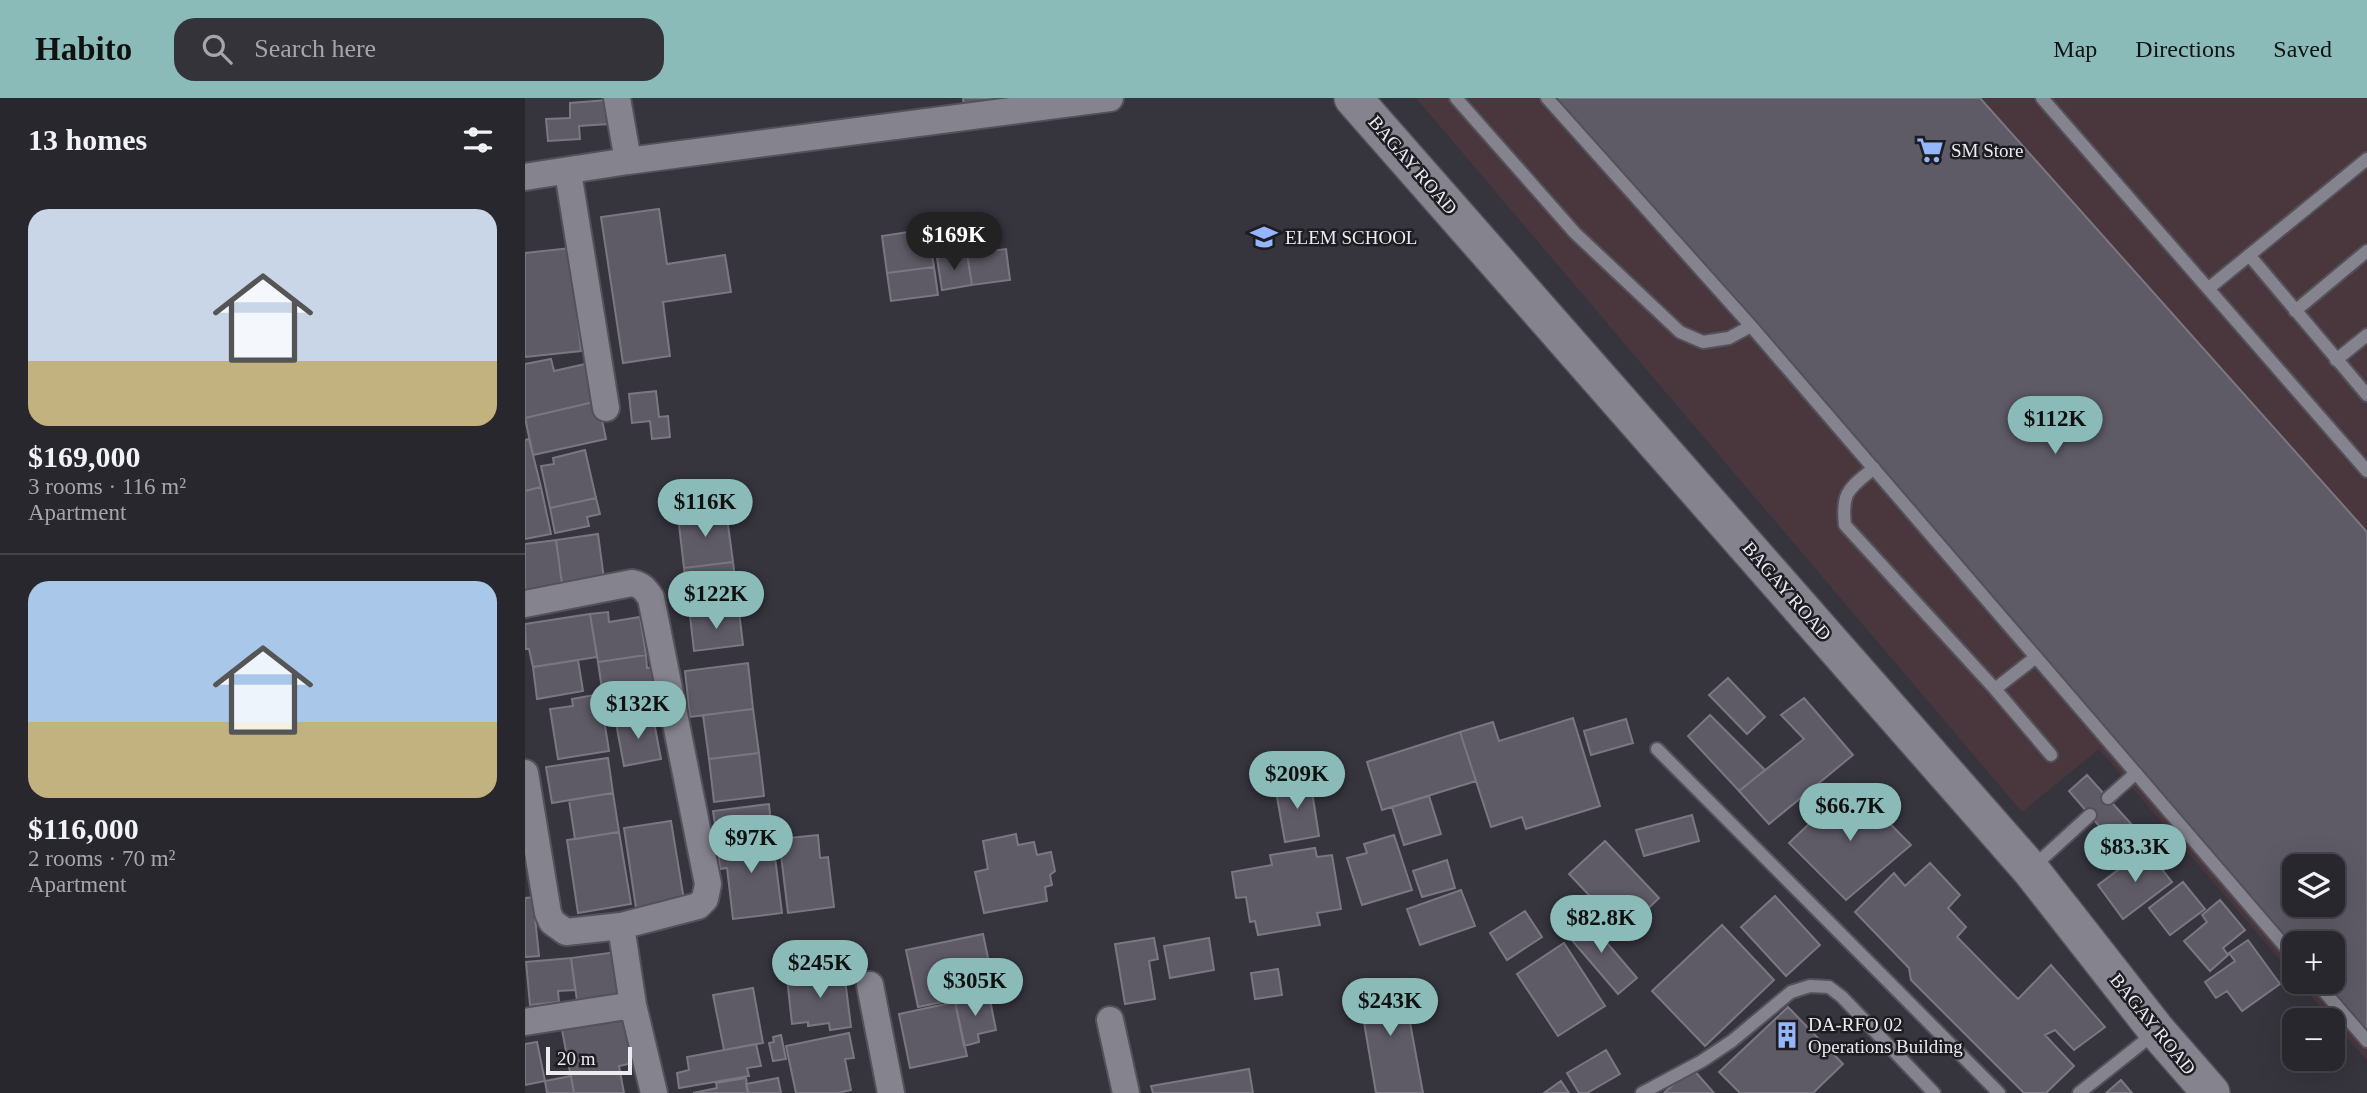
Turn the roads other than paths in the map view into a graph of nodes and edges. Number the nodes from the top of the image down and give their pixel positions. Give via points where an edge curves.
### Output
1 (617, 98) edge
2 (1110, 98) edge
3 (1353, 98) edge
4 (1456, 98) edge
5 (1547, 98) edge
6 (2042, 98) edge
7 (2367, 159) edge
8 (628, 161) junction
9 (568, 172) junction
10 (525, 177) edge
11 (2367, 251) edge
12 (2249, 255) junction
13 (2209, 288) junction
14 (2295, 312) junction
15 (1751, 326) junction
16 (2367, 335) edge
17 (2336, 360) junction
18 (2367, 395) edge
19 (606, 408) dead end
20 (1874, 468) junction
21 (2367, 471) edge
22 (525, 604) edge
23 (2036, 657) junction
24 (1995, 689) junction
25 (1657, 749) dead end
26 (2051, 755) dead end
27 (2136, 773) junction
28 (525, 774) edge
29 (2108, 798) dead end
30 (2090, 815) dead end
31 (2030, 869) junction
32 (621, 926) junction
33 (2282, 943) edge
34 (870, 985) dead end
35 (2326, 994) edge
36 (633, 1005) junction
37 (1110, 1020) dead end
38 (525, 1022) edge
39 (2157, 1031) junction
40 (2367, 1041) edge
41 (654, 1093) edge
42 (891, 1093) edge
43 (1126, 1093) edge
44 (1642, 1093) edge
45 (1934, 1093) edge
46 (1999, 1093) edge
47 (2080, 1093) edge
48 (2211, 1093) edge

1 - 8 street
2 - 8 street
3 - 31 street, BAGAY ROAD
4 - 15 lane via 1575,233 1680,332 1703,342 1729,338
5 - 15 lane
6 - 13 lane
7 - 12 lane
8 - 9 street
9 - 10 street
9 - 19 street
11 - 14 lane
12 - 13 lane
12 - 14 lane
13 - 21 lane
14 - 17 lane
15 - 20 lane
16 - 17 lane
17 - 18 lane
20 - 23 lane
20 - 24 lane via 1849,489 1843,505 1845,524
22 - 32 street via 632,583 640,584 651,598 708,884 698,906
23 - 24 lane
23 - 27 lane
24 - 26 lane
25 - 46 lane
27 - 29 lane
27 - 33 lane
28 - 32 street via 552,922 566,932
30 - 31 lane
31 - 39 street, BAGAY ROAD
32 - 36 street
34 - 42 street
35 - 40 lane
36 - 38 street
36 - 41 street
37 - 43 street
39 - 47 lane
39 - 48 street, BAGAY ROAD
44 - 45 lane via 1702,1061 1791,992 1810,986 1829,987 1842,997

